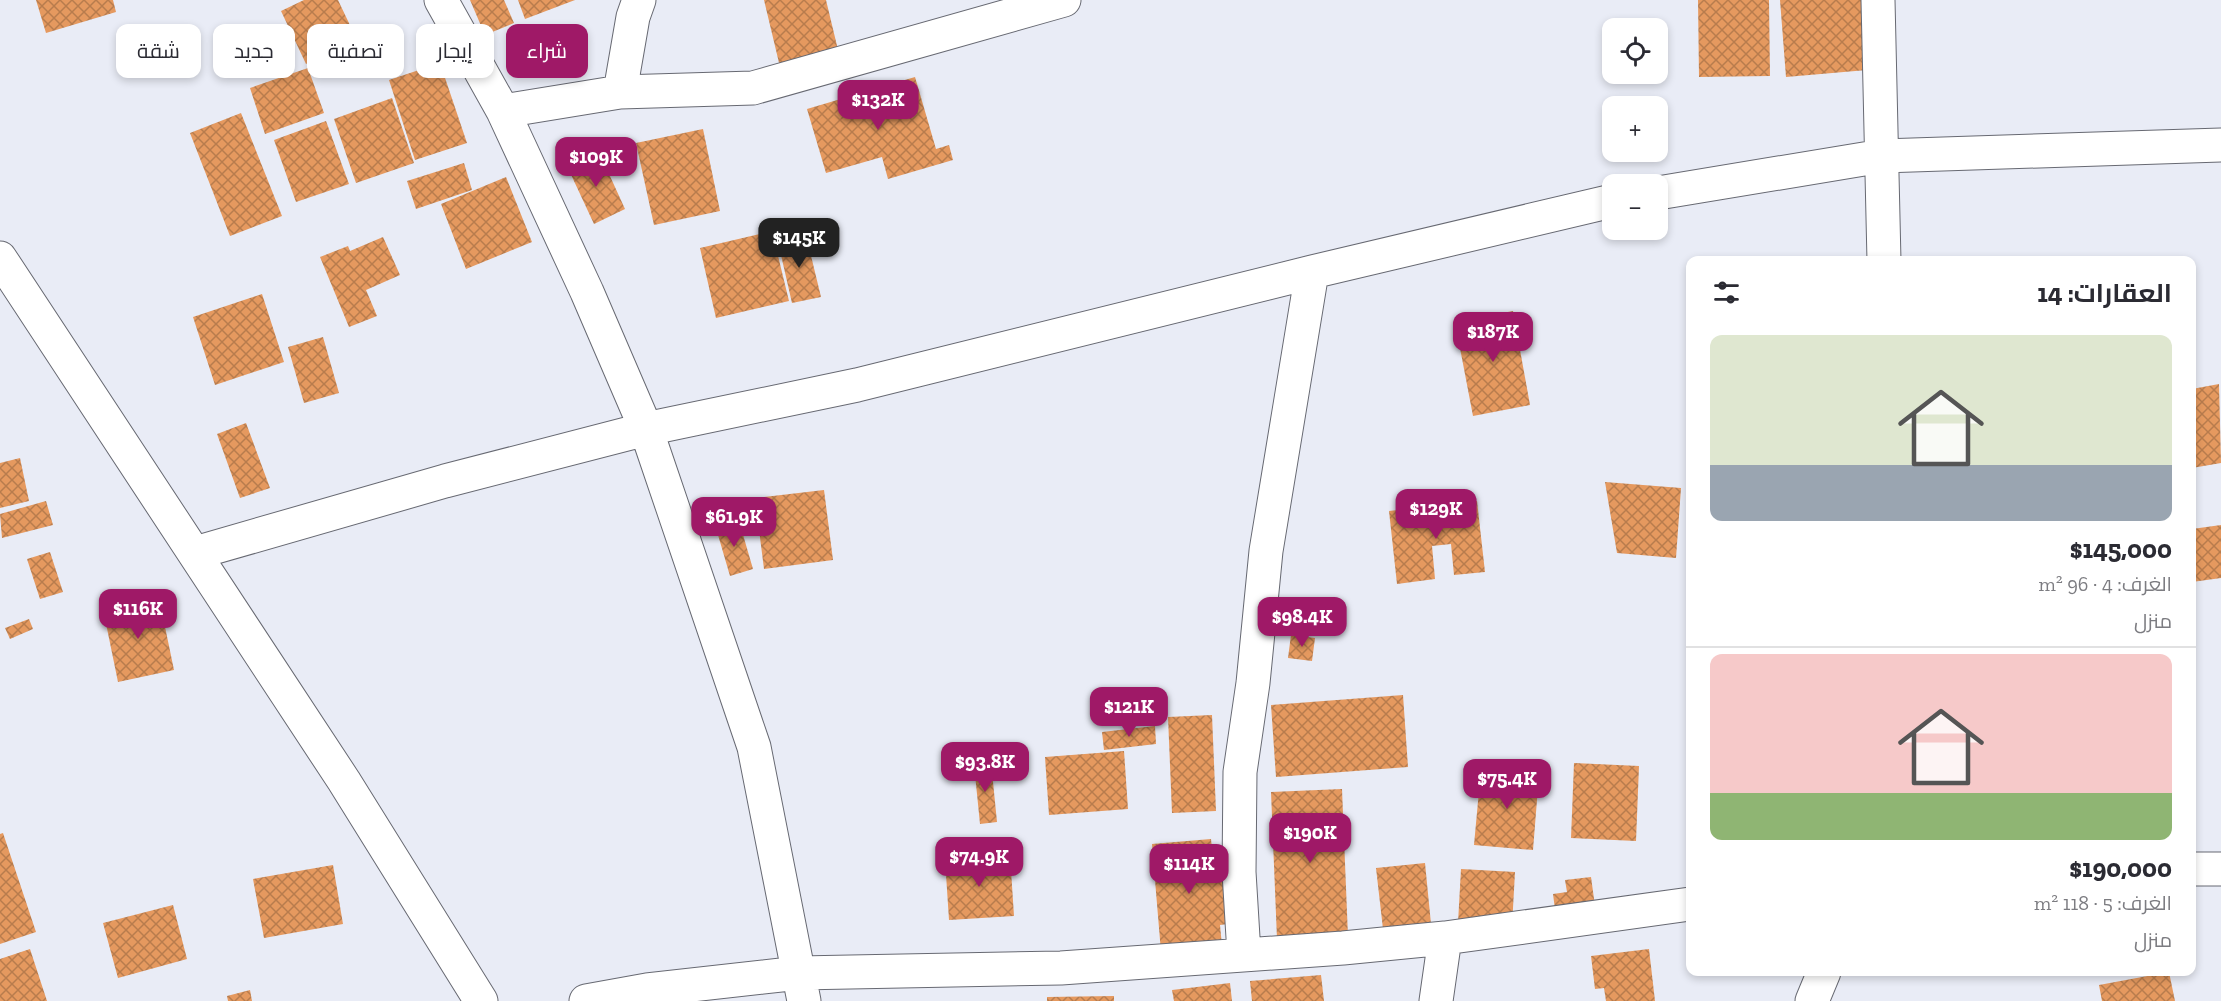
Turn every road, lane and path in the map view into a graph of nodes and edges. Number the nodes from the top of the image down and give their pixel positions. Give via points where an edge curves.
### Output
1 (441, 0) edge
2 (639, 0) edge
3 (1064, 0) edge
4 (1878, 0) edge
5 (621, 92) junction
6 (504, 111) junction
7 (2221, 145) edge
8 (1882, 156) junction
9 (1668, 191) edge
10 (1602, 203) edge
11 (1884, 256) edge
12 (0, 258) edge
13 (1312, 272) junction
14 (646, 429) junction
15 (195, 553) junction
16 (2196, 869) edge
17 (2221, 869) edge
18 (1686, 905) edge
19 (1445, 938) junction
20 (1244, 954) junction
21 (1822, 976) edge
22 (801, 987) edge
23 (478, 1000) edge
24 (586, 1001) edge
25 (1436, 1001) edge
26 (1812, 1001) edge

1 - 6 street
2 - 5 street
3 - 5 street via 753,88
4 - 8 street
5 - 6 street
6 - 14 street
7 - 8 street
8 - 9 street
8 - 11 street
10 - 13 street
12 - 15 street
13 - 14 street via 857,385
13 - 20 street via 1266,551 1240,772 1239,872
14 - 15 street via 445,481
14 - 22 street via 754,747
15 - 23 street via 344,781
16 - 17 street
18 - 19 street
19 - 20 street
19 - 25 street
20 - 22 street
21 - 26 street
22 - 24 street via 647,990

